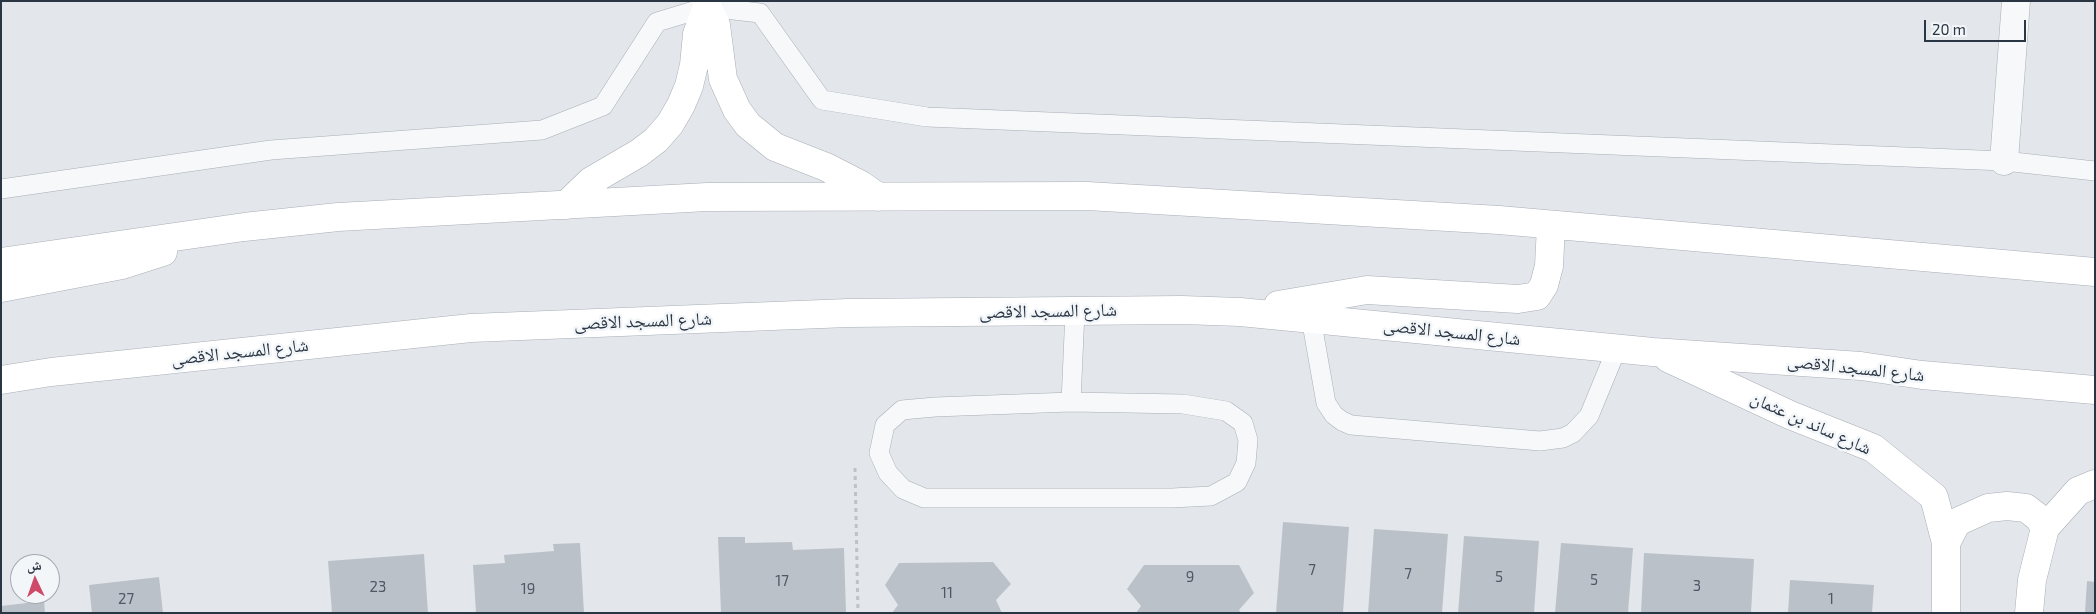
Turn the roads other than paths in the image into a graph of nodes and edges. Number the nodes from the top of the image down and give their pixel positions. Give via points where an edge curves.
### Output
1 (2016, 1) edge
2 (707, 4) edge
3 (2004, 161) junction
4 (2095, 171) edge
5 (1, 189) edge
6 (878, 197) junction
7 (566, 205) junction
8 (1551, 226) junction
9 (244, 227) junction
10 (1, 262) edge
11 (2095, 272) edge
12 (1, 288) edge
13 (1075, 311) junction
14 (1240, 312) junction
15 (1311, 318) junction
16 (1617, 348) junction
17 (1653, 352) junction
18 (1, 370) edge
19 (51, 372) junction
20 (1, 380) edge
21 (2095, 390) edge
22 (1071, 402) junction
23 (2095, 484) edge
24 (2045, 528) junction
25 (1946, 543) junction
26 (1946, 613) edge
27 (2029, 613) edge

1 - 3 street
2 - 3 lane via 760,13 822,100 927,118
2 - 5 lane via 657,22 603,106 542,130 271,150
2 - 6 main road via 716,25 723,79 737,110 748,125 775,147 844,176
2 - 7 main road via 697,34 689,86 670,124 656,140 591,181
3 - 4 lane
6 - 7 main road via 707,198
6 - 8 main road via 1087,196 1499,220
7 - 9 main road via 338,217
8 - 11 main road
8 - 14 main road via 1549,266 1537,296 1518,299 1367,290
9 - 10 main road
9 - 12 main road via 122,265
13 - 14 main road, شارع المسجد الاقصى
13 - 19 main road, شارع المسجد الاقصى via 848,314 471,328
13 - 22 lane
14 - 15 main road, شارع المسجد الاقصى
15 - 16 main road, شارع المسجد الاقصى
15 - 16 lane via 1326,403 1334,415 1351,424 1540,441 1563,438 1590,416
16 - 17 main road, شارع المسجد الاقصى
17 - 21 main road, شارع المسجد الاقصى via 1860,366 1922,375
17 - 25 main road, شارع ساند بن عثمان via 1790,415 1873,448 1934,497
18 - 19 main road
19 - 20 main road, شارع المسجد الاقصى
22 - 22 lane via 902,410 885,425 879,453 888,473 903,489 924,498 1211,496 1237,482 1246,463 1248,440 1243,423 1226,411 1183,404
23 - 24 main road via 2078,491
24 - 25 main road via 2039,518 2026,508 1988,508 1956,522
24 - 27 main road via 2032,580
25 - 26 main road, شارع ساند بن عثمان

